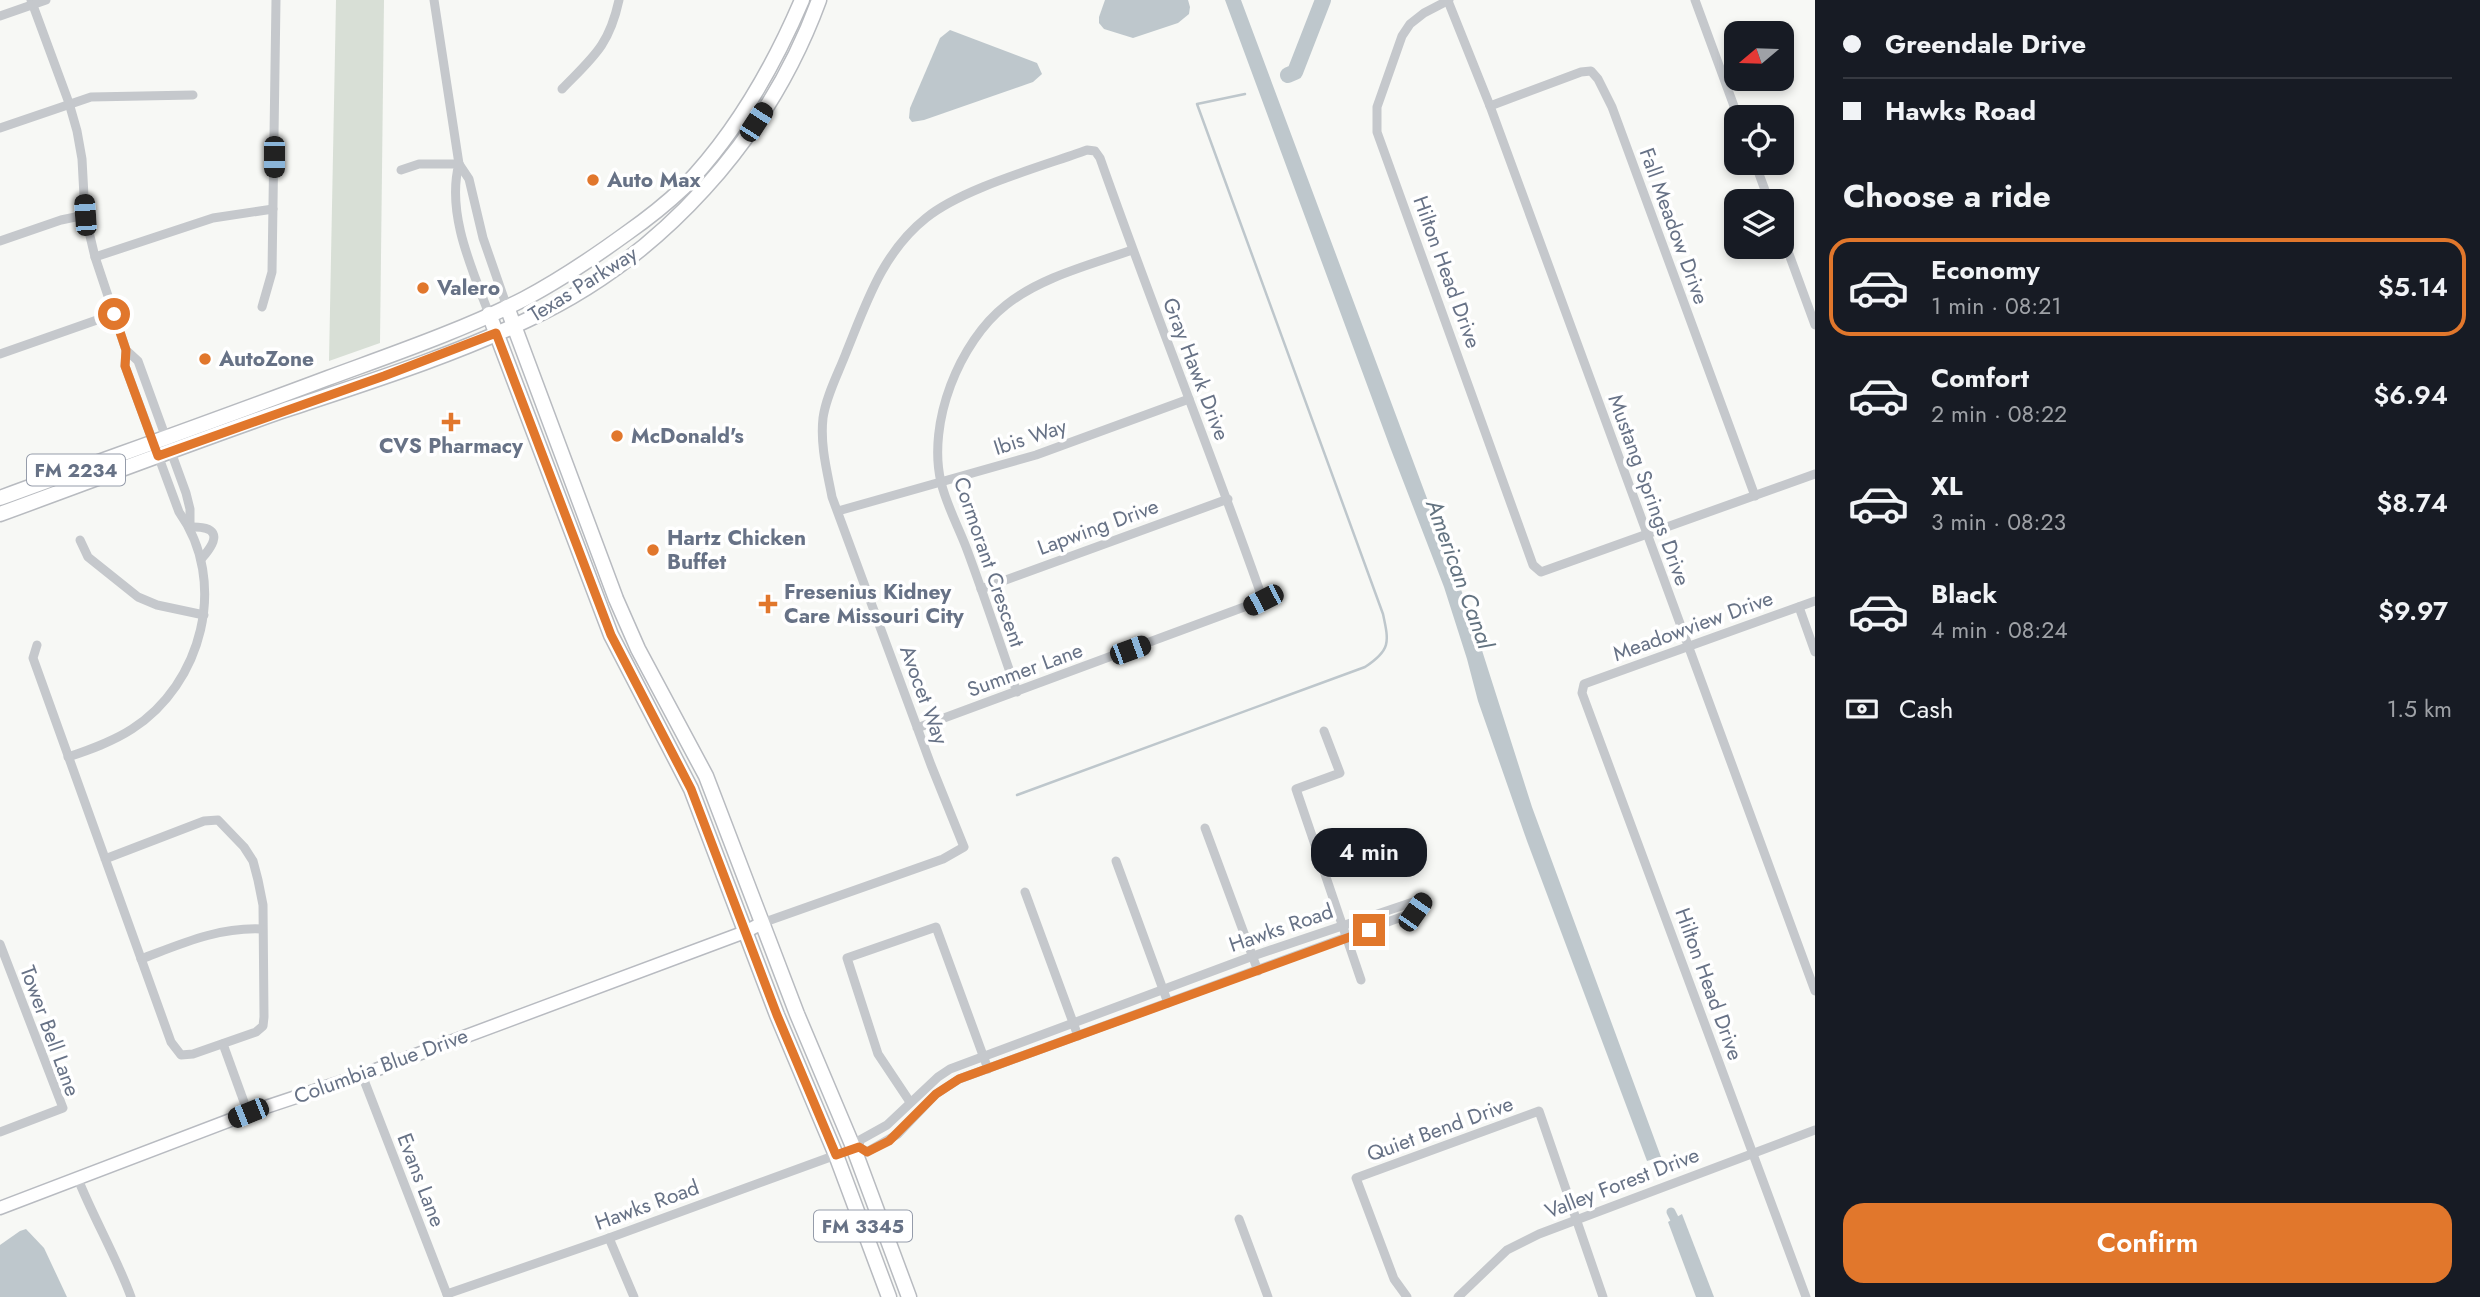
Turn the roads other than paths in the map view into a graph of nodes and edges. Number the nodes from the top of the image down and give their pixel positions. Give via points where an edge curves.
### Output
1 (46, 0) edge
2 (276, 0) edge
3 (436, 0) edge
4 (620, 0) edge
5 (802, 0) edge
6 (819, 0) edge
7 (1449, 0) edge
8 (1695, 0) edge
9 (31, 2) edge
10 (0, 16) edge
11 (562, 89) dead end
12 (193, 95) dead end
13 (69, 103) junction
14 (1734, 105) edge
15 (1489, 106) junction
16 (0, 128) edge
17 (1095, 151) joint
18 (459, 164) junction
19 (401, 170) dead end
20 (273, 209) junction
21 (85, 215) junction
22 (0, 241) edge
23 (1132, 250) junction
24 (96, 257) junction
25 (1791, 259) edge
26 (262, 307) dead end
27 (507, 307) junction
28 (114, 314) junction
29 (489, 314) junction
30 (1815, 325) edge
31 (514, 326) junction
32 (496, 333) junction
33 (0, 354) edge
34 (1189, 399) junction
35 (162, 447) junction
36 (1815, 474) edge
37 (941, 482) junction
38 (577, 495) junction
39 (1755, 496) junction
40 (0, 498) edge
41 (1228, 499) junction
42 (560, 502) junction
43 (838, 510) junction
44 (0, 514) edge
45 (190, 527) junction
46 (1647, 536) junction
47 (80, 540) dead end
48 (202, 558) junction
49 (981, 589) junction
50 (615, 599) junction
51 (1263, 600) joint
52 (1815, 601) edge
53 (599, 607) junction
54 (1799, 607) junction
55 (204, 615) junction
56 (37, 645) dead end
57 (1687, 645) junction
58 (1815, 652) edge
59 (1584, 684) joint
60 (1017, 692) junction
61 (917, 728) junction
62 (1324, 731) dead end
63 (687, 737) junction
64 (670, 746) junction
65 (68, 757) junction
66 (1205, 828) dead end
67 (105, 859) junction
68 (1116, 861) dead end
69 (1025, 892) dead end
70 (762, 923) junction
71 (1341, 925) junction
72 (262, 929) junction
73 (745, 932) junction
74 (1346, 939) junction
75 (0, 944) edge
76 (1253, 956) junction
77 (141, 959) junction
78 (1258, 971) junction
79 (1362, 980) dead end
80 (1163, 989) junction
81 (1815, 991) edge
82 (1168, 1003) junction
83 (1073, 1022) junction
84 (1078, 1036) junction
85 (223, 1044) junction
86 (983, 1055) junction
87 (988, 1069) junction
88 (362, 1075) junction
89 (910, 1102) junction
90 (248, 1113) junction
91 (1815, 1130) edge
92 (0, 1132) edge
93 (857, 1148) junction
94 (1753, 1152) junction
95 (836, 1155) junction
96 (78, 1179) junction
97 (0, 1208) edge
98 (1238, 1219) dead end
99 (1575, 1219) junction
100 (609, 1238) junction
101 (447, 1296) edge
102 (131, 1297) edge
103 (634, 1297) edge
104 (889, 1297) edge
105 (909, 1297) edge
106 (1268, 1297) edge
107 (1407, 1297) edge
108 (1458, 1297) edge
109 (1603, 1297) edge
110 (1806, 1297) edge

1 - 9 street
2 - 20 street
3 - 18 street
4 - 11 street via 604,45
5 - 27 main road, Texas Parkway / FM 2234 via 761,85 716,150 683,187 607,248
6 - 31 main road, Texas Parkway / FM 2234 via 781,85 705,188 671,224 615,268
7 - 15 street, Mustang Springs Drive
7 - 46 street, Hilton Head Drive via 1424,13 1402,36 1377,107 1377,132 1533,565 1541,572
8 - 14 street
9 - 10 street
9 - 13 street
12 - 13 street via 91,97
13 - 16 street
13 - 21 street via 82,159
15 - 39 street, Fall Meadow Drive via 1581,72 1591,71 1598,79
15 - 46 street, Mustang Springs Drive
17 - 23 street, Gray Hawk Drive
17 - 43 street, Avocet Way via 1087,150 954,201 905,238 886,263 823,418 823,455
18 - 19 street via 419,164
18 - 27 street via 469,179
18 - 29 street via 455,179 461,236
20 - 24 street via 213,218
20 - 26 street via 272,272
21 - 22 street
21 - 24 street
23 - 34 street, Gray Hawk Drive
23 - 37 street, Cormorant Crescent via 1028,291 985,324 958,364 951,385 939,440
24 - 28 street
25 - 30 street
27 - 29 main road, Texas Parkway / FM 2234
27 - 31 main road
28 - 33 street
28 - 35 street via 126,350 125,366
29 - 32 main road
29 - 35 main road, Texas Parkway / FM 2234
31 - 32 main road, Texas Parkway / FM 2234
31 - 38 main road, FM 3345
32 - 35 main road, Texas Parkway / FM 2234 via 384,376
32 - 42 main road, FM 3345
34 - 37 street, Ibis Way via 1036,455
34 - 41 street, Gray Hawk Drive
35 - 40 main road, Texas Parkway / FM 2234
35 - 44 main road, Texas Parkway / FM 2234
35 - 45 street via 186,493
36 - 39 street
37 - 43 street, Ibis Way
37 - 49 street, Cormorant Crescent
38 - 42 main road
38 - 50 main road, FM 3345
39 - 46 street
41 - 49 street, Lapwing Drive
41 - 51 street, Gray Hawk Drive
42 - 53 main road, FM 3345
43 - 61 street, Avocet Way
45 - 48 street
45 - 48 street via 205,527 214,535 213,546
46 - 57 street, Mustang Springs Drive
47 - 55 street via 88,557 138,597
48 - 55 street
49 - 60 street, Cormorant Crescent
50 - 53 main road
50 - 63 main road, FM 3345
51 - 60 street, Summer Lane
52 - 54 street, Meadowview Drive
53 - 64 main road, FM 3345
54 - 57 street, Meadowview Drive
54 - 58 street
55 - 65 street via 195,650 169,695 132,729
56 - 65 street via 33,658
57 - 59 street, Meadowview Drive
57 - 81 street, Mustang Springs Drive
59 - 94 street, Hilton Head Drive via 1582,693
60 - 61 street, Summer Lane
61 - 70 street, Avocet Way via 964,847 943,859
62 - 71 street via 1340,773 1296,789
63 - 64 main road
63 - 70 main road, FM 3345
64 - 73 main road, FM 3345
65 - 67 street
66 - 76 street
67 - 72 street via 204,821 218,820 253,861 263,905
67 - 77 street
68 - 80 street
69 - 83 street
70 - 73 street, Columbia Blue Drive
70 - 93 main road, FM 3345
71 - 74 street
71 - 74 street, Hawks Road via 1425,898 1415,912
71 - 76 street, Hawks Road
72 - 77 street via 215,933
72 - 85 street via 262,1026
73 - 88 street, Columbia Blue Drive
73 - 95 main road, FM 3345
74 - 78 street, Hawks Road
74 - 79 street
75 - 92 street, Tower Bell Lane via 63,1108
76 - 78 street
76 - 80 street, Hawks Road
77 - 85 street via 171,1042 181,1055
78 - 82 street, Hawks Road
80 - 82 street
80 - 83 street, Hawks Road
82 - 84 street, Hawks Road
83 - 84 street
83 - 86 street, Hawks Road
84 - 87 street, Hawks Road
85 - 90 street
86 - 87 street
86 - 89 street, Hawks Road via 938,1077
86 - 89 street via 936,927 847,958 878,1054
87 - 93 street, Hawks Road via 959,1079 936,1094 889,1141 867,1152
88 - 90 street, Columbia Blue Drive
88 - 101 street, Evans Lane
89 - 93 street, Hawks Road via 887,1125 860,1140
90 - 96 street, Columbia Blue Drive
91 - 94 street, Valley Forest Drive
93 - 95 street, Hawks Road
93 - 105 main road, FM 3345
94 - 99 street, Valley Forest Drive
94 - 110 street, Hilton Head Drive
95 - 100 street, Hawks Road
95 - 104 main road, FM 3345
96 - 97 street, Columbia Blue Drive
96 - 102 street
98 - 106 street
99 - 107 street, Quiet Bend Drive via 1539,1111 1356,1178 1394,1279
99 - 108 street, Valley Forest Drive via 1507,1250
99 - 109 street
100 - 101 street, Hawks Road
100 - 103 street

